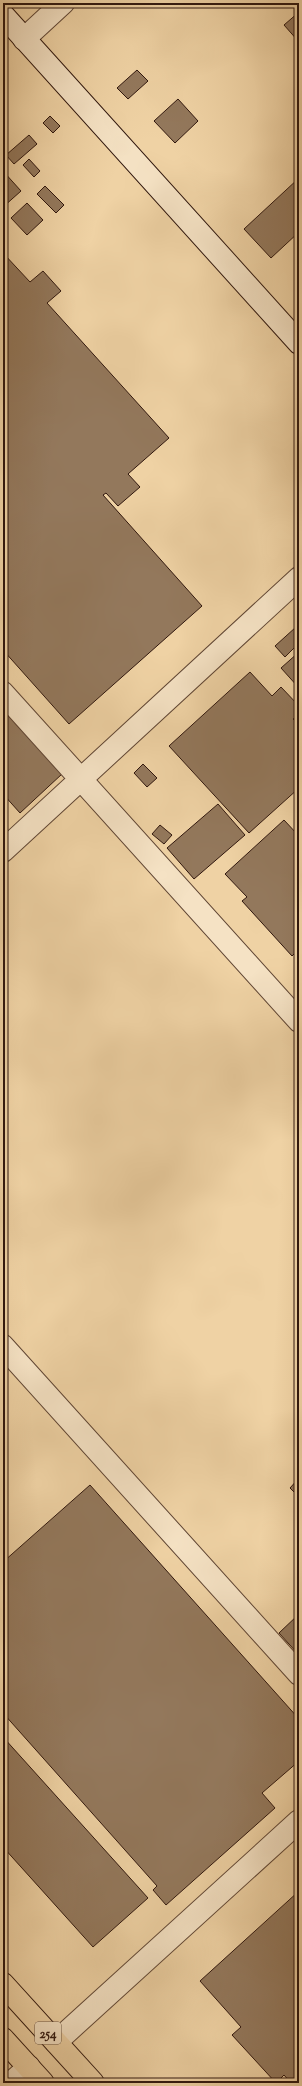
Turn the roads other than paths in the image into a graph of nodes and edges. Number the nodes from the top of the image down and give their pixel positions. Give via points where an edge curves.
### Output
1 (63, 3) edge
2 (3, 15) edge
3 (24, 38) junction
4 (299, 343) edge
5 (299, 578) edge
6 (3, 693) edge
7 (81, 779) junction
8 (3, 851) edge
9 (299, 1021) edge
10 (3, 1346) edge
11 (299, 1674) edge
12 (299, 1822) edge
13 (3, 1984) edge
14 (3, 2039) edge
15 (56, 2042) junction
16 (29, 2067) junction
17 (11, 2083) edge
18 (43, 2083) edge
19 (93, 2083) edge

1 - 3 street
2 - 3 street
3 - 4 street
5 - 7 street
6 - 7 street
7 - 8 street
7 - 9 street
10 - 11 street
12 - 15 street
13 - 15 highway, 254
14 - 16 highway, 254
15 - 19 highway, 254
16 - 17 street
16 - 18 highway, 254

